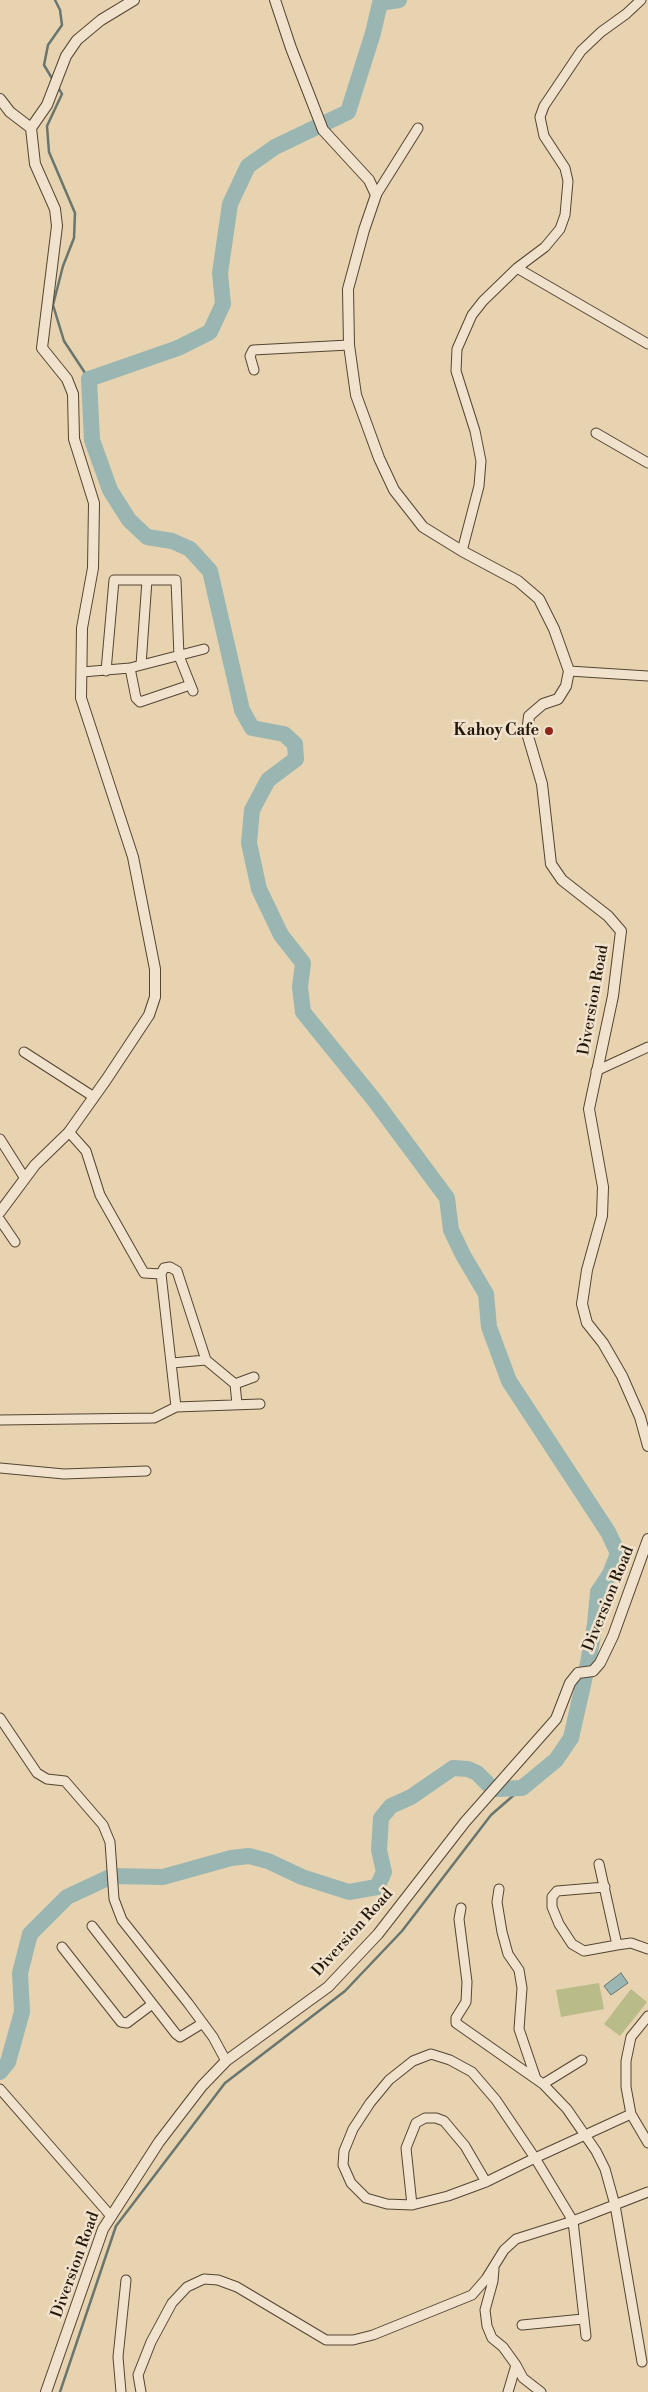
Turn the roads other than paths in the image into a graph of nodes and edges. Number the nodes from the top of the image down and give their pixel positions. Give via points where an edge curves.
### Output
1 (134, 0) edge
2 (275, 0) edge
3 (641, 0) edge
4 (0, 99) edge
5 (31, 128) junction
6 (418, 128) dead end
7 (376, 196) junction
8 (517, 268) junction
9 (648, 344) edge
10 (349, 345) junction
11 (254, 370) dead end
12 (596, 433) dead end
13 (648, 463) edge
14 (462, 552) junction
15 (147, 580) junction
16 (204, 649) dead end
17 (179, 656) junction
18 (141, 665) junction
19 (130, 668) junction
20 (106, 671) junction
21 (569, 671) junction
22 (82, 672) junction
23 (648, 676) edge
24 (648, 1047) edge
25 (24, 1052) dead end
26 (596, 1071) junction
27 (94, 1097) junction
28 (69, 1132) junction
29 (0, 1139) edge
30 (24, 1177) junction
31 (0, 1212) edge
32 (0, 1220) edge
33 (15, 1242) dead end
34 (161, 1274) junction
35 (206, 1360) junction
36 (172, 1363) junction
37 (254, 1377) dead end
38 (235, 1384) junction
39 (237, 1404) junction
40 (260, 1404) dead end
41 (176, 1407) junction
42 (0, 1420) edge
43 (648, 1446) edge
44 (0, 1468) edge
45 (146, 1471) dead end
46 (647, 1546) edge
47 (0, 1718) edge
48 (599, 1864) dead end
49 (604, 1886) junction
50 (499, 1889) dead end
51 (461, 1908) dead end
52 (92, 1926) dead end
53 (617, 1945) junction
54 (62, 1947) dead end
55 (648, 1949) edge
56 (151, 2005) junction
57 (648, 2016) edge
58 (203, 2023) junction
59 (582, 2060) dead end
60 (226, 2061) junction
61 (540, 2082) junction
62 (0, 2089) edge
63 (631, 2114) junction
64 (586, 2135) junction
65 (648, 2143) edge
66 (535, 2158) junction
67 (486, 2182) junction
68 (648, 2192) edge
69 (412, 2205) junction
70 (615, 2205) junction
71 (110, 2215) junction
72 (573, 2221) junction
73 (494, 2264) junction
74 (126, 2280) dead end
75 (583, 2319) junction
76 (522, 2326) dead end
77 (586, 2336) dead end
78 (642, 2362) dead end
79 (516, 2365) junction
80 (46, 2392) edge
81 (121, 2392) edge
82 (140, 2392) edge
83 (508, 2392) edge
84 (541, 2392) edge

1 - 5 street via 76,40 66,56 47,105
2 - 7 street via 323,130 369,180
3 - 8 street via 581,51 544,106 540,117 544,136 565,168 568,181 566,215 560,229 545,247
4 - 5 street via 10,112
5 - 22 street via 35,164 55,209 56,226 42,348 67,379 73,394 74,439 94,503 93,568 82,628
6 - 7 street
7 - 10 street via 348,289
8 - 9 street
8 - 14 street via 472,314 457,349 456,371 481,461 479,486
10 - 11 street via 253,350 250,356
10 - 14 street via 356,395 394,490 423,527
12 - 13 street
14 - 21 street via 518,581 539,599
15 - 17 street via 176,580
15 - 18 street
15 - 20 street via 114,580
16 - 17 street
17 - 18 street
17 - 19 street via 191,688 140,702 136,698
18 - 19 street
19 - 20 street
20 - 22 street
21 - 23 street
21 - 26 street, Diversion Road via 566,686 558,699 543,704 529,716 527,733 542,784 551,864 562,880 608,916 621,931 613,996
22 - 27 street via 81,698 130,844 155,970 155,997 149,1015
24 - 26 street
25 - 27 street
26 - 43 street, Diversion Road via 589,1109 603,1187 602,1216 587,1270 582,1304 587,1323 622,1376 640,1417
27 - 28 street
28 - 30 street
28 - 34 street via 86,1151 100,1195 144,1273
29 - 30 street
30 - 31 street
32 - 33 street
34 - 35 street via 164,1268 177,1271
34 - 36 street
35 - 36 street
35 - 38 street
36 - 41 street
37 - 38 street
38 - 39 street
39 - 40 street
39 - 41 street
41 - 42 street via 154,1418
44 - 45 street via 64,1474
46 - 60 street, Diversion Road via 600,1662 593,1671 578,1673 570,1683 556,1719 471,1815 378,1934 328,1987
47 - 58 street via 37,1773 47,1779 65,1781 103,1825 110,1842 112,1885 122,1920
48 - 49 street
49 - 53 street
49 - 53 street via 558,1891 552,1897 552,1907 558,1924 572,1944 584,1951
50 - 61 street via 497,1902 502,1932 508,1954 519,1970 522,1988 519,2029
51 - 61 street via 459,1919 467,1982 466,2002 456,2023
52 - 56 street
53 - 55 street via 631,1943
54 - 56 street via 121,2022 127,2023
56 - 58 street via 180,2037
57 - 63 street via 631,2036 626,2061
58 - 60 street
59 - 61 street
60 - 71 street, Diversion Road via 161,2139
61 - 64 street via 567,2109
62 - 71 street
63 - 64 street
63 - 65 street
64 - 66 street
64 - 70 street via 605,2169
66 - 67 street
66 - 69 street via 496,2100 472,2072 431,2054 413,2061 389,2080 353,2129 344,2151 343,2165 351,2183 366,2198 387,2204
66 - 72 street
67 - 69 street
67 - 69 street via 465,2146 444,2121 425,2118 416,2123 406,2148
68 - 70 street
70 - 72 street
70 - 78 street
71 - 80 street, Diversion Road via 102,2229
72 - 73 street via 516,2239
72 - 75 street
73 - 79 street via 485,2310 486,2326 492,2338
73 - 82 street via 486,2280 472,2295 373,2335 340,2341 326,2340 237,2287 204,2279 187,2287 172,2303 138,2375
74 - 81 street via 118,2357
75 - 76 street
75 - 77 street
79 - 83 street
79 - 84 street via 523,2378

